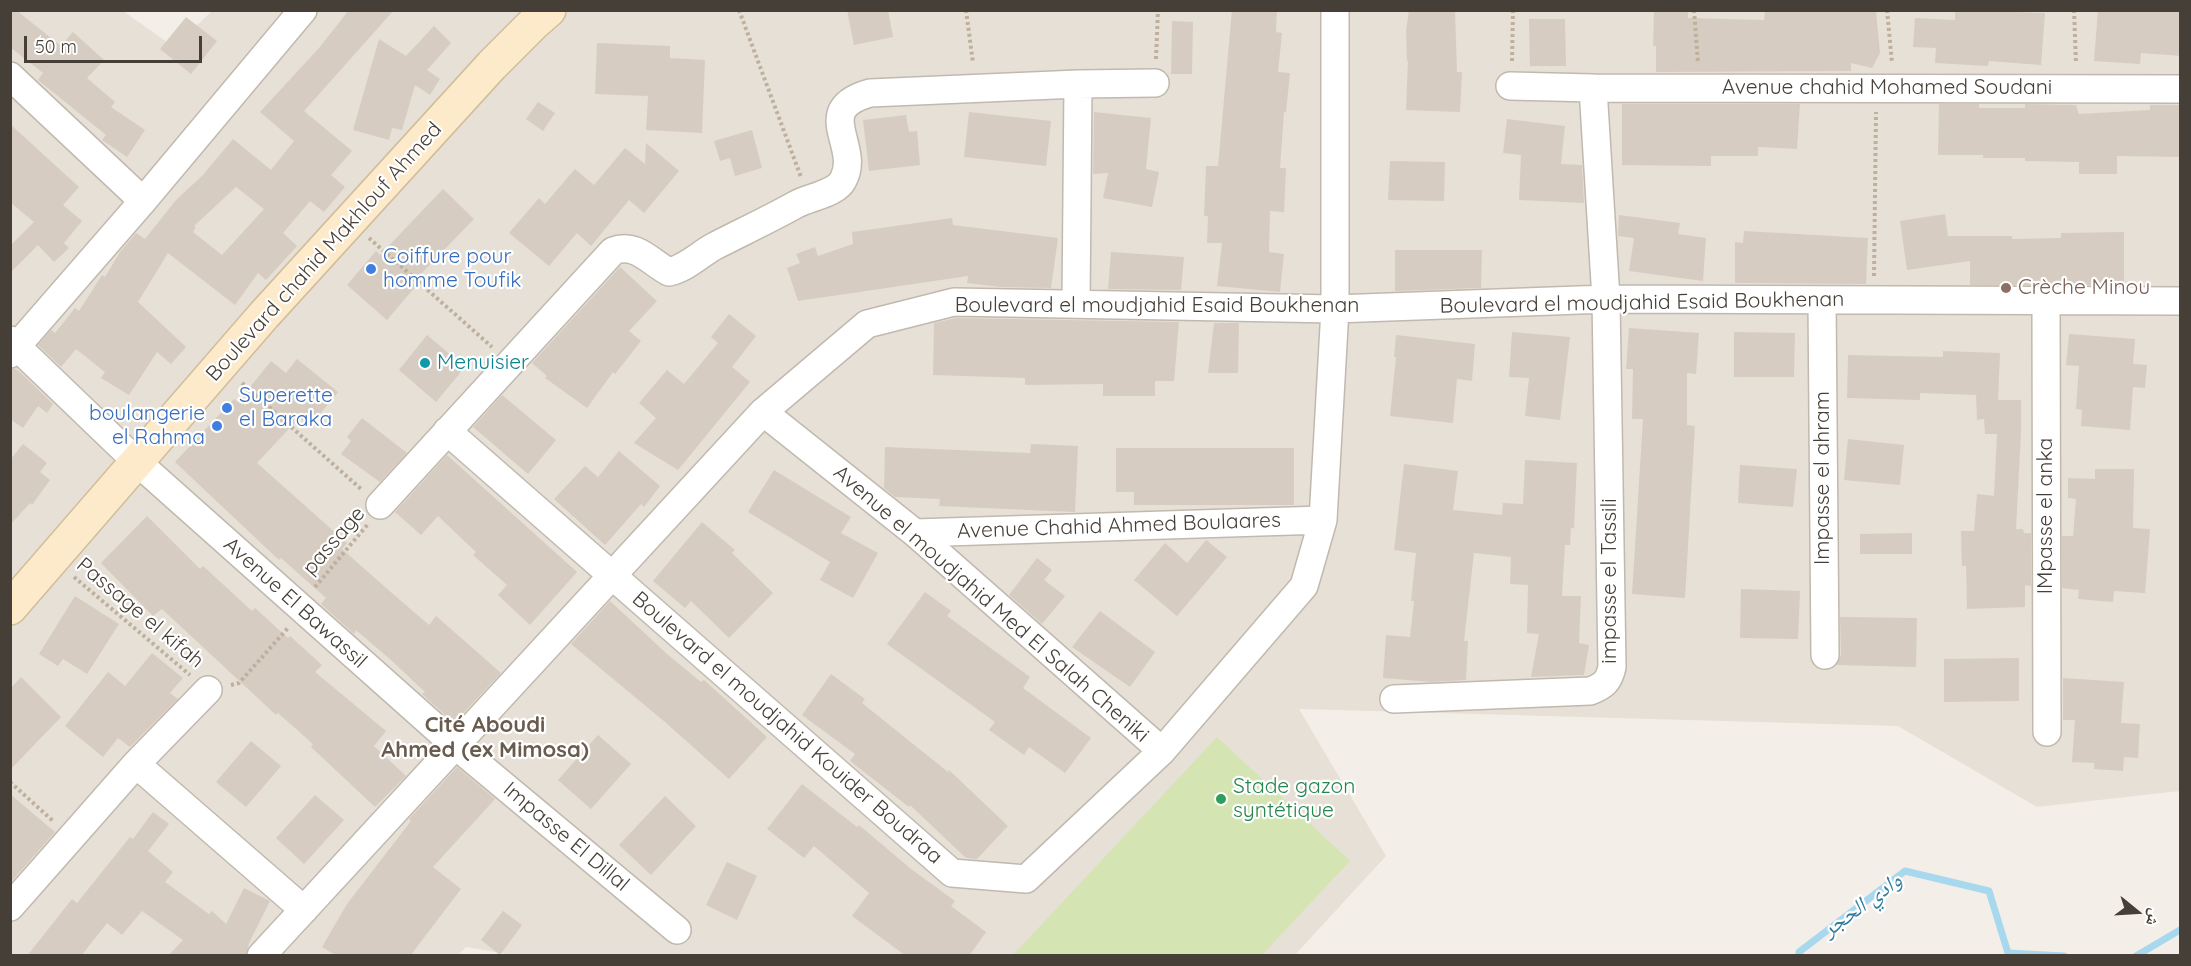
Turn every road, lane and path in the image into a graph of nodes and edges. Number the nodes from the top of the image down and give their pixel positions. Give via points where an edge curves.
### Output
1 (303, 10) edge
2 (549, 10) edge
3 (739, 10) edge
4 (966, 10) edge
5 (1158, 10) edge
6 (1335, 10) edge
7 (1513, 10) edge
8 (1694, 10) edge
9 (1887, 10) edge
10 (2074, 10) edge
11 (10, 76) edge
12 (1155, 83) joint
13 (1078, 84) junction
14 (1517, 86) joint
15 (976, 88) junction
16 (1593, 88) junction
17 (1699, 88) junction
18 (1885, 88) junction
19 (2077, 88) junction
20 (2181, 88) edge
21 (809, 198) junction
22 (143, 201) junction
23 (350, 221) junction
24 (1606, 299) junction
25 (1822, 300) junction
26 (1874, 300) junction
27 (2046, 301) junction
28 (2181, 301) edge
29 (1076, 304) junction
30 (1335, 309) junction
31 (13, 347) edge
32 (510, 363) junction
33 (221, 365) junction
34 (763, 412) junction
35 (447, 431) junction
36 (136, 461) junction
37 (380, 505) junction
38 (1323, 520) junction
39 (915, 533) junction
40 (53, 559) junction
41 (612, 575) junction
42 (298, 606) junction
43 (10, 608) edge
44 (1825, 655) dead end
45 (208, 690) junction
46 (1394, 699) dead end
47 (2047, 732) dead end
48 (455, 745) junction
49 (1162, 751) junction
50 (136, 764) junction
51 (10, 782) edge
52 (72, 837) junction
53 (10, 907) edge
54 (304, 910) junction
55 (677, 930) dead end
56 (261, 956) edge

1 - 22 street
2 - 23 main road, Boulevard chahid Makhlouf Ahmed via 492,65
3 - 21 path
4 - 15 path
5 - 12 path
6 - 30 street, Boulevard el moudjahid Kouider Boudraa
7 - 14 path via 1512,72
8 - 17 path
9 - 18 path
10 - 19 path
11 - 22 street
12 - 13 street
13 - 15 street
13 - 29 street
14 - 16 street, Avenue chahid Mohamed Soudani
15 - 21 street via 870,93 853,98 844,107 840,122 848,158 843,180 834,190
16 - 17 street, Avenue chahid Mohamed Soudani
16 - 24 street
17 - 18 street, Avenue chahid Mohamed Soudani
18 - 19 street, Avenue chahid Mohamed Soudani
18 - 26 path
19 - 20 street, Avenue chahid Mohamed Soudani
21 - 32 street via 677,270 669,272 638,250 613,251
22 - 31 street
23 - 32 path
23 - 33 main road, Boulevard chahid Makhlouf Ahmed
24 - 25 street, Boulevard el moudjahid Esaid Boukhenan
24 - 30 street, Boulevard el moudjahid Esaid Boukhenan
24 - 46 street, impasse el Tassili via 1610,677 1603,687 1590,691
25 - 26 street, Boulevard el moudjahid Esaid Boukhenan
25 - 44 street, Impasse el ahram
26 - 27 street, Boulevard el moudjahid Esaid Boukhenan
27 - 28 street, Boulevard el moudjahid Esaid Boukhenan
27 - 47 street, IMpasse el anka
29 - 30 street, Boulevard el moudjahid Esaid Boukhenan
29 - 34 street, Boulevard el moudjahid Esaid Boukhenan via 954,302 867,324
30 - 38 street, Boulevard el moudjahid Kouider Boudraa
31 - 36 street, Avenue El Bawassil
32 - 35 street
33 - 36 main road, Boulevard chahid Makhlouf Ahmed
33 - 37 path
34 - 39 street, Avenue el moudjahid Med El Salah Cheniki
34 - 41 street, Boulevard el moudjahid Esaid Boukhenan
35 - 37 street
35 - 41 street, Boulevard el moudjahid Kouider Boudraa
36 - 40 main road, Boulevard chahid Makhlouf Ahmed
36 - 42 street, Avenue El Bawassil
37 - 42 path, passage via 379,512
38 - 39 street, Avenue Chahid Ahmed Boulaares
38 - 49 street, Boulevard el moudjahid Kouider Boudraa via 1304,586
39 - 49 street, Avenue el moudjahid Med El Salah Cheniki
40 - 43 main road, Boulevard chahid Makhlouf Ahmed
40 - 45 path, Passage el kifah
41 - 48 street, Boulevard el moudjahid Esaid Boukhenan
41 - 49 street, Boulevard el moudjahid Kouider Boudraa via 952,873 1026,879
42 - 45 path, passage via 286,632 239,683
42 - 48 street, Avenue El Bawassil
45 - 50 street
48 - 54 street, Boulevard el moudjahid Esaid Boukhenan
48 - 55 street, Impasse El Dillal
50 - 52 street
50 - 54 street
51 - 52 path
52 - 53 street
54 - 56 street, Boulevard el moudjahid Esaid Boukhenan

